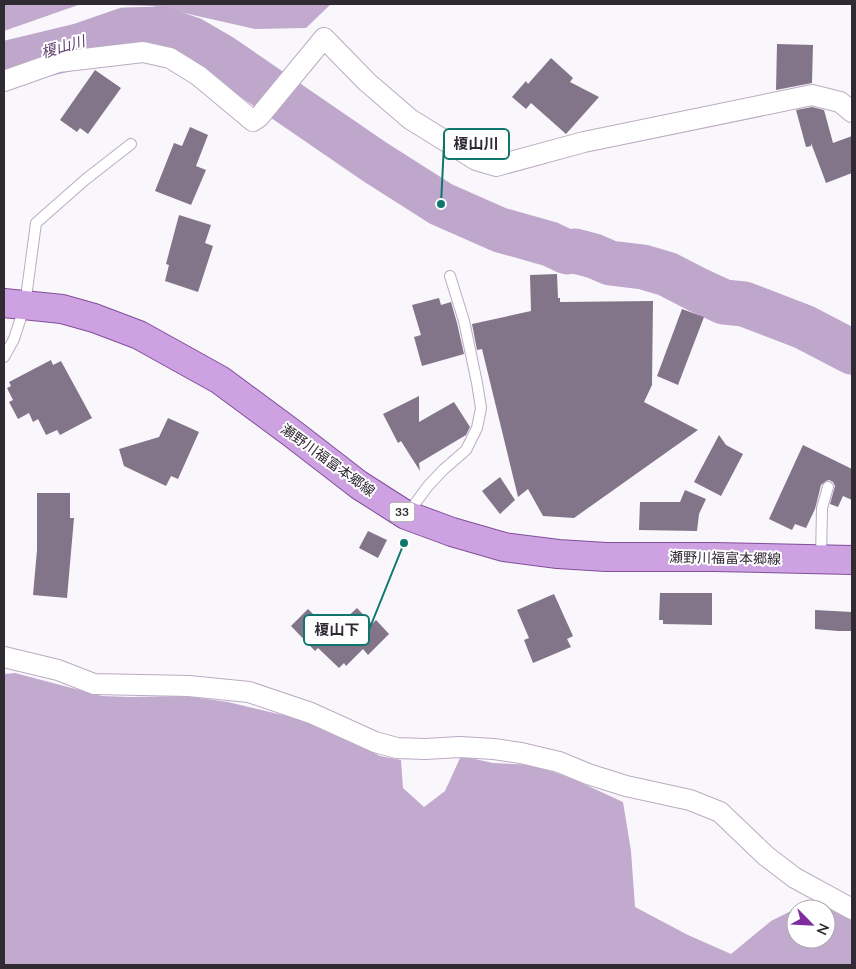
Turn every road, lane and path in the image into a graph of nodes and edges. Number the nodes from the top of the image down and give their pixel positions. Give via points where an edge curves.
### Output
1 (4, 81) edge
2 (852, 112) edge
3 (131, 144) dead end
4 (450, 276) dead end
5 (14, 304) edge
6 (4, 357) edge
7 (828, 487) dead end
8 (406, 515) junction
9 (822, 559) junction
10 (852, 560) edge
11 (4, 657) edge
12 (852, 909) edge

1 - 2 street via 58,62 143,52 170,58 199,76 253,120 259,117 324,38 367,82 410,119 476,160 496,166 584,142 812,95 840,102
3 - 5 lane via 37,221
4 - 8 lane via 464,321 481,408 477,428 466,450 428,486
5 - 6 lane via 14,339
5 - 8 main road, 瀬野川福富本郷線 / 33 via 62,309 94,318 139,335 182,358 220,380 359,485
7 - 9 lane via 822,508
8 - 9 main road, 瀬野川福富本郷線 / 33 via 504,547 558,554
9 - 10 main road, 瀬野川福富本郷線 / 33
11 - 12 street via 58,670 94,684 189,686 250,692 397,748 460,747 521,753 559,762 626,786 690,800 720,812 766,856 795,878

